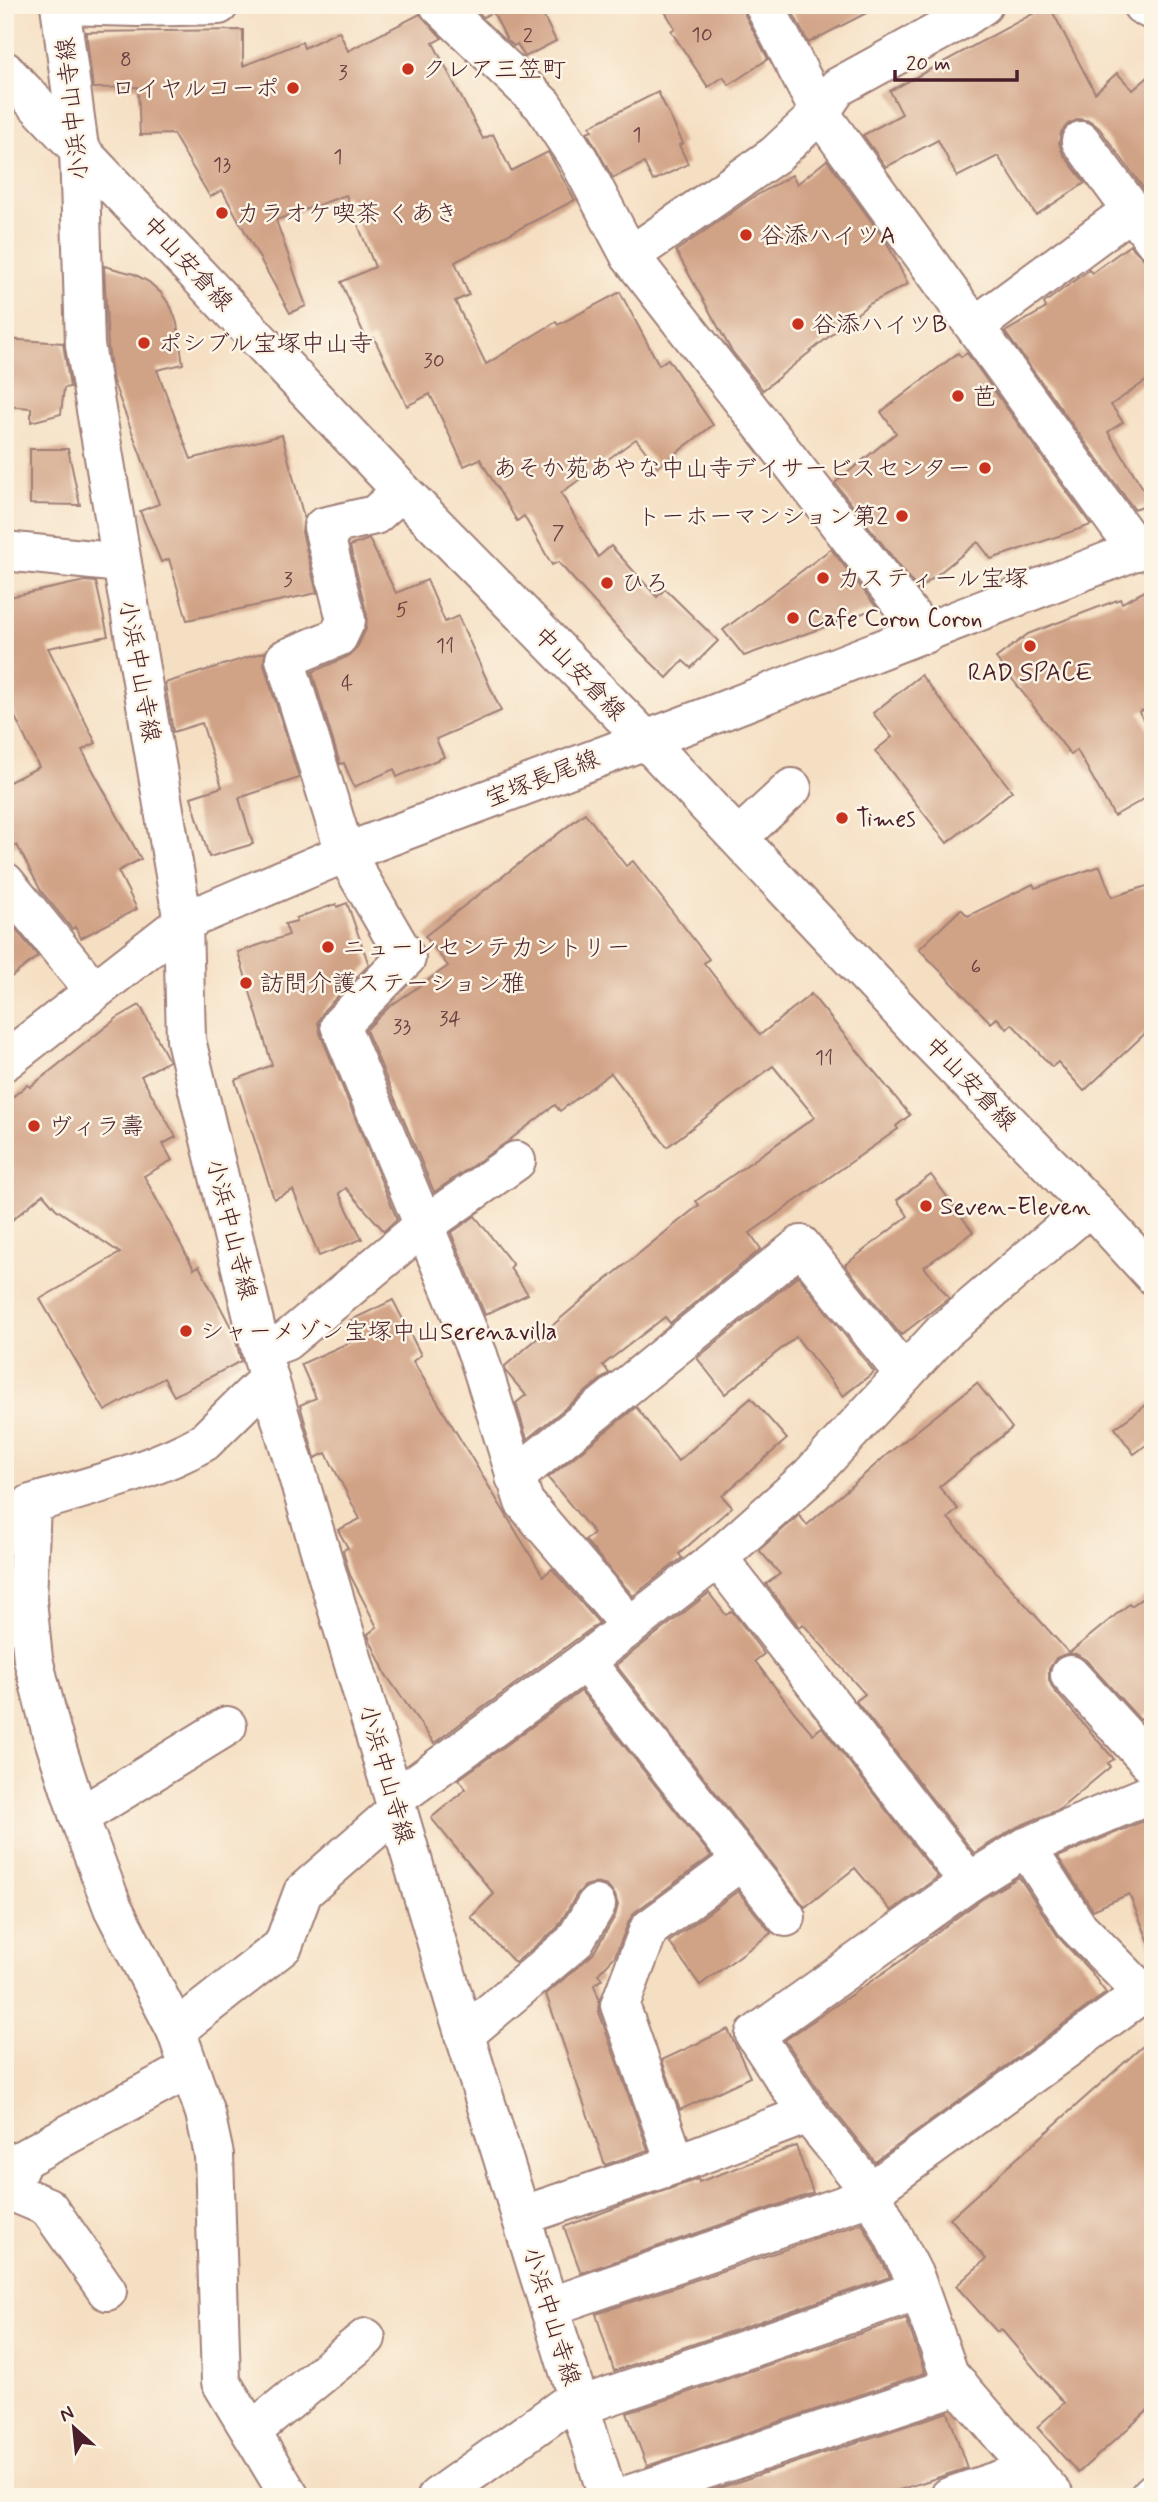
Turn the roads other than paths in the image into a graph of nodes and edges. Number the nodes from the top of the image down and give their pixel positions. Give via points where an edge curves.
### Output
1 (62, 5) edge
2 (219, 5) edge
3 (439, 5) edge
4 (764, 5) edge
5 (983, 5) edge
6 (1142, 5) edge
7 (1153, 11) edge
8 (5, 71) edge
9 (820, 113) junction
10 (1082, 141) dead end
11 (79, 148) junction
12 (1142, 224) edge
13 (630, 256) junction
14 (975, 326) junction
15 (402, 492) junction
16 (1145, 547) edge
17 (5, 551) edge
18 (121, 563) junction
19 (925, 634) junction
20 (645, 739) junction
21 (792, 788) dead end
22 (739, 837) junction
23 (345, 853) junction
24 (5, 882) edge
25 (183, 922) junction
26 (94, 991) junction
27 (5, 1061) edge
28 (516, 1161) dead end
29 (1090, 1206) junction
30 (422, 1227) junction
31 (1153, 1275) edge
32 (265, 1364) junction
33 (904, 1374) junction
34 (515, 1477) junction
35 (718, 1558) junction
36 (16, 1603) edge
37 (630, 1626) junction
38 (585, 1661) junction
39 (1070, 1675) dead end
40 (227, 1726) dead end
41 (1153, 1766) edge
42 (1153, 1793) edge
43 (396, 1804) junction
44 (79, 1817) junction
45 (1026, 1847) junction
46 (741, 1861) junction
47 (969, 1882) junction
48 (596, 1905) dead end
49 (786, 1917) dead end
50 (1149, 1995) edge
51 (176, 2030) junction
52 (464, 2035) junction
53 (189, 2069) junction
54 (808, 2114) junction
55 (676, 2164) junction
56 (7, 2190) edge
57 (871, 2192) junction
58 (521, 2216) junction
59 (919, 2290) junction
60 (107, 2291) dead end
61 (549, 2307) junction
62 (366, 2338) dead end
63 (959, 2385) junction
64 (579, 2402) junction
65 (251, 2432) junction
66 (1043, 2483) edge
67 (290, 2497) edge
68 (437, 2497) edge
69 (608, 2497) edge
70 (622, 2497) edge
71 (949, 2497) edge

1 - 2 street
1 - 11 street, 小浜中山寺線
3 - 13 street via 543,105 579,160
4 - 9 street
5 - 9 street via 838,87
6 - 7 street
8 - 11 street, 中山安倉線
9 - 13 street via 775,155
9 - 14 street
10 - 12 street
11 - 15 street, 中山安倉線
11 - 18 street, 小浜中山寺線 via 85,345
12 - 14 street
13 - 19 street
14 - 16 street
15 - 20 street, 中山安倉線
15 - 23 street via 375,515 323,527 346,621 338,637 285,659
16 - 19 street, 宝塚長尾線
17 - 18 street
18 - 25 street, 小浜中山寺線
19 - 20 street, 宝塚長尾線
20 - 22 street, 中山安倉線
20 - 23 street, 宝塚長尾線
21 - 22 street
22 - 29 street, 中山安倉線
23 - 25 street, 宝塚長尾線
23 - 30 street via 406,958 340,1025
24 - 26 street
25 - 26 street, 宝塚長尾線
25 - 32 street, 小浜中山寺線 via 186,1040
26 - 27 street, 宝塚長尾線
28 - 30 street
29 - 31 street, 中山安倉線
29 - 33 street via 944,1331
30 - 32 street via 286,1341
30 - 34 street via 478,1356
32 - 36 street via 204,1443 159,1464 31,1504
32 - 43 street, 小浜中山寺線
33 - 34 street via 801,1245
33 - 35 street via 810,1476
34 - 37 street via 524,1502
35 - 37 street
35 - 47 street
36 - 44 street
37 - 38 street
38 - 43 street
38 - 46 street
39 - 41 street
40 - 44 street
42 - 45 street
43 - 51 street via 303,1892 284,1946
43 - 52 street, 小浜中山寺線
44 - 51 street via 113,1908
45 - 47 street
45 - 50 street via 1077,1926
46 - 49 street
46 - 55 street via 649,1929 620,2005
47 - 54 street via 755,2035
48 - 52 street via 574,1942
50 - 57 street
51 - 53 street
52 - 58 street, 小浜中山寺線
53 - 56 street via 23,2159
53 - 65 street via 214,2155 221,2382
54 - 55 street
54 - 57 street
55 - 58 street
56 - 60 street via 48,2207
57 - 59 street
57 - 61 street
58 - 61 street, 小浜中山寺線
59 - 63 street via 949,2374
59 - 64 street
61 - 64 street, 小浜中山寺線
62 - 65 street
63 - 66 street
63 - 70 street
64 - 68 street
64 - 69 street, 小浜中山寺線
65 - 67 street
66 - 71 street

